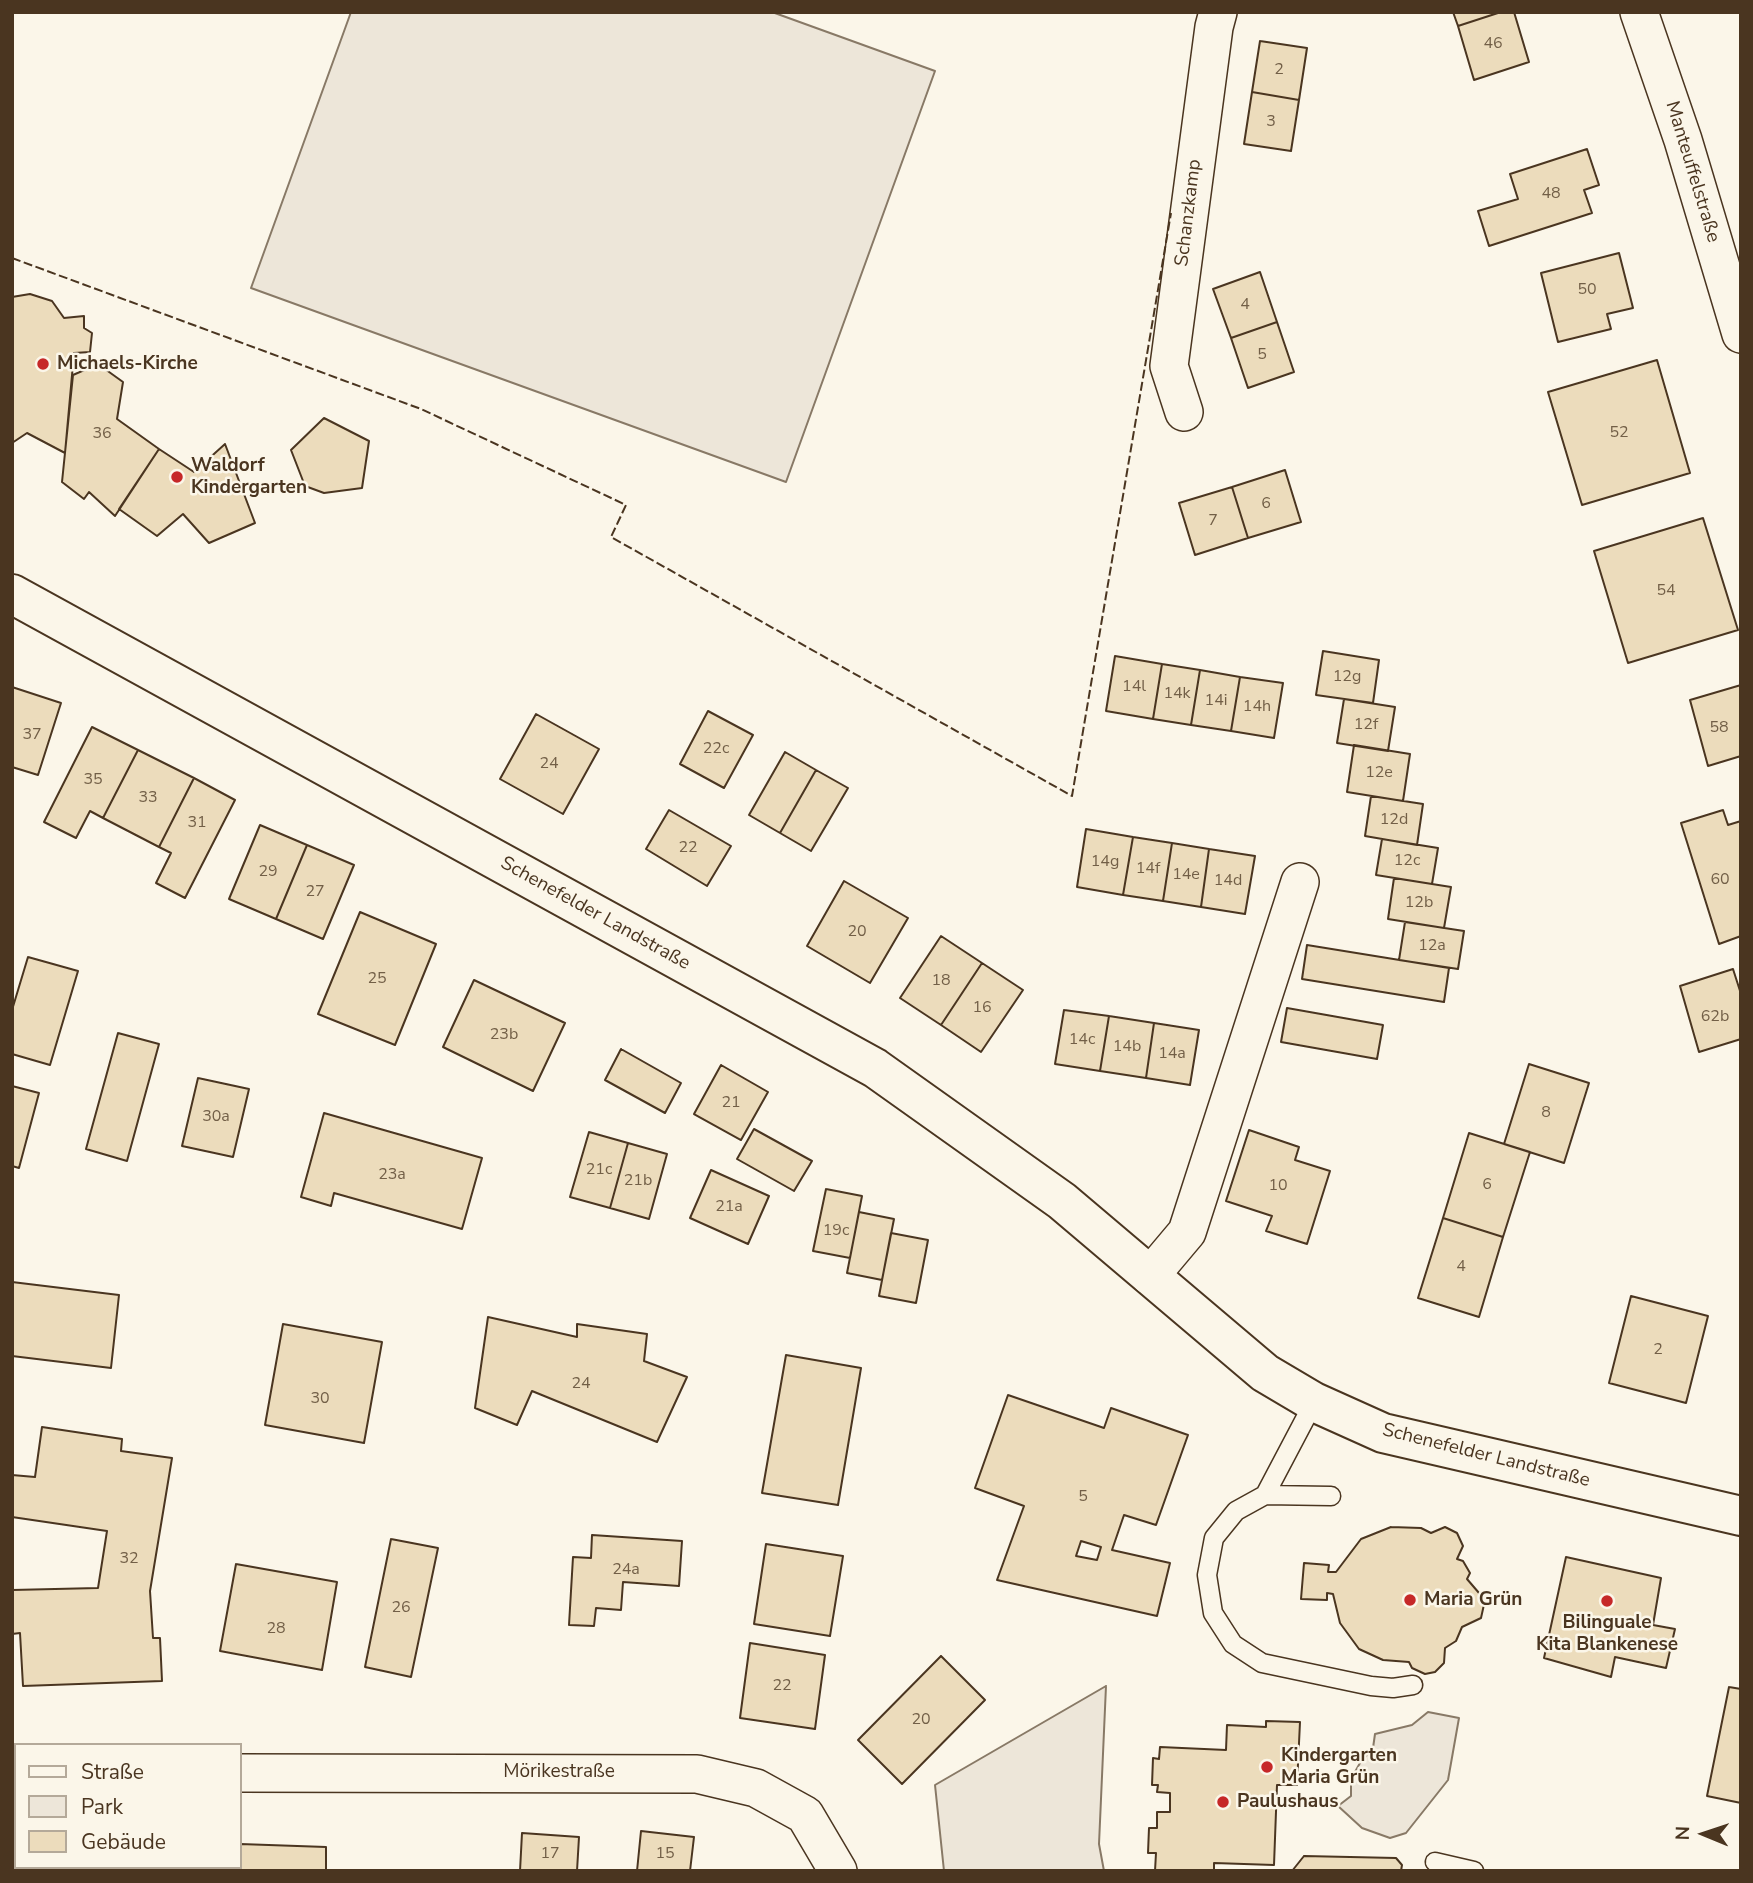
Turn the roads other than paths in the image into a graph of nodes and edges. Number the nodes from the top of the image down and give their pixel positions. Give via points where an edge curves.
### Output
1 (1218, 12) edge
2 (1639, 12) edge
3 (1741, 334) edge
4 (1184, 412) dead end
5 (12, 594) edge
6 (1300, 882) dead end
7 (1150, 1276) junction
8 (1314, 1402) junction
9 (1265, 1495) junction
10 (1331, 1496) dead end
11 (1741, 1516) edge
12 (1413, 1685) dead end
13 (242, 1773) edge
14 (1435, 1862) dead end
15 (838, 1871) edge
16 (1474, 1871) edge

1 - 4 street, Schanzkamp via 1169,366
2 - 3 street, Manteuffelstraße via 1699,189
5 - 7 main road, Schenefelder Landstraße via 875,1068 1062,1200
6 - 7 street via 1187,1232
7 - 8 main road, Schenefelder Landstraße via 1265,1373
8 - 9 lane
8 - 11 main road, Schenefelder Landstraße via 1383,1433
9 - 10 lane
9 - 12 lane via 1236,1511 1214,1538 1207,1575 1213,1613 1233,1644 1262,1663 1304,1674 1371,1686
13 - 15 street, Mörikestraße via 698,1774 756,1788 805,1815
14 - 16 lane

